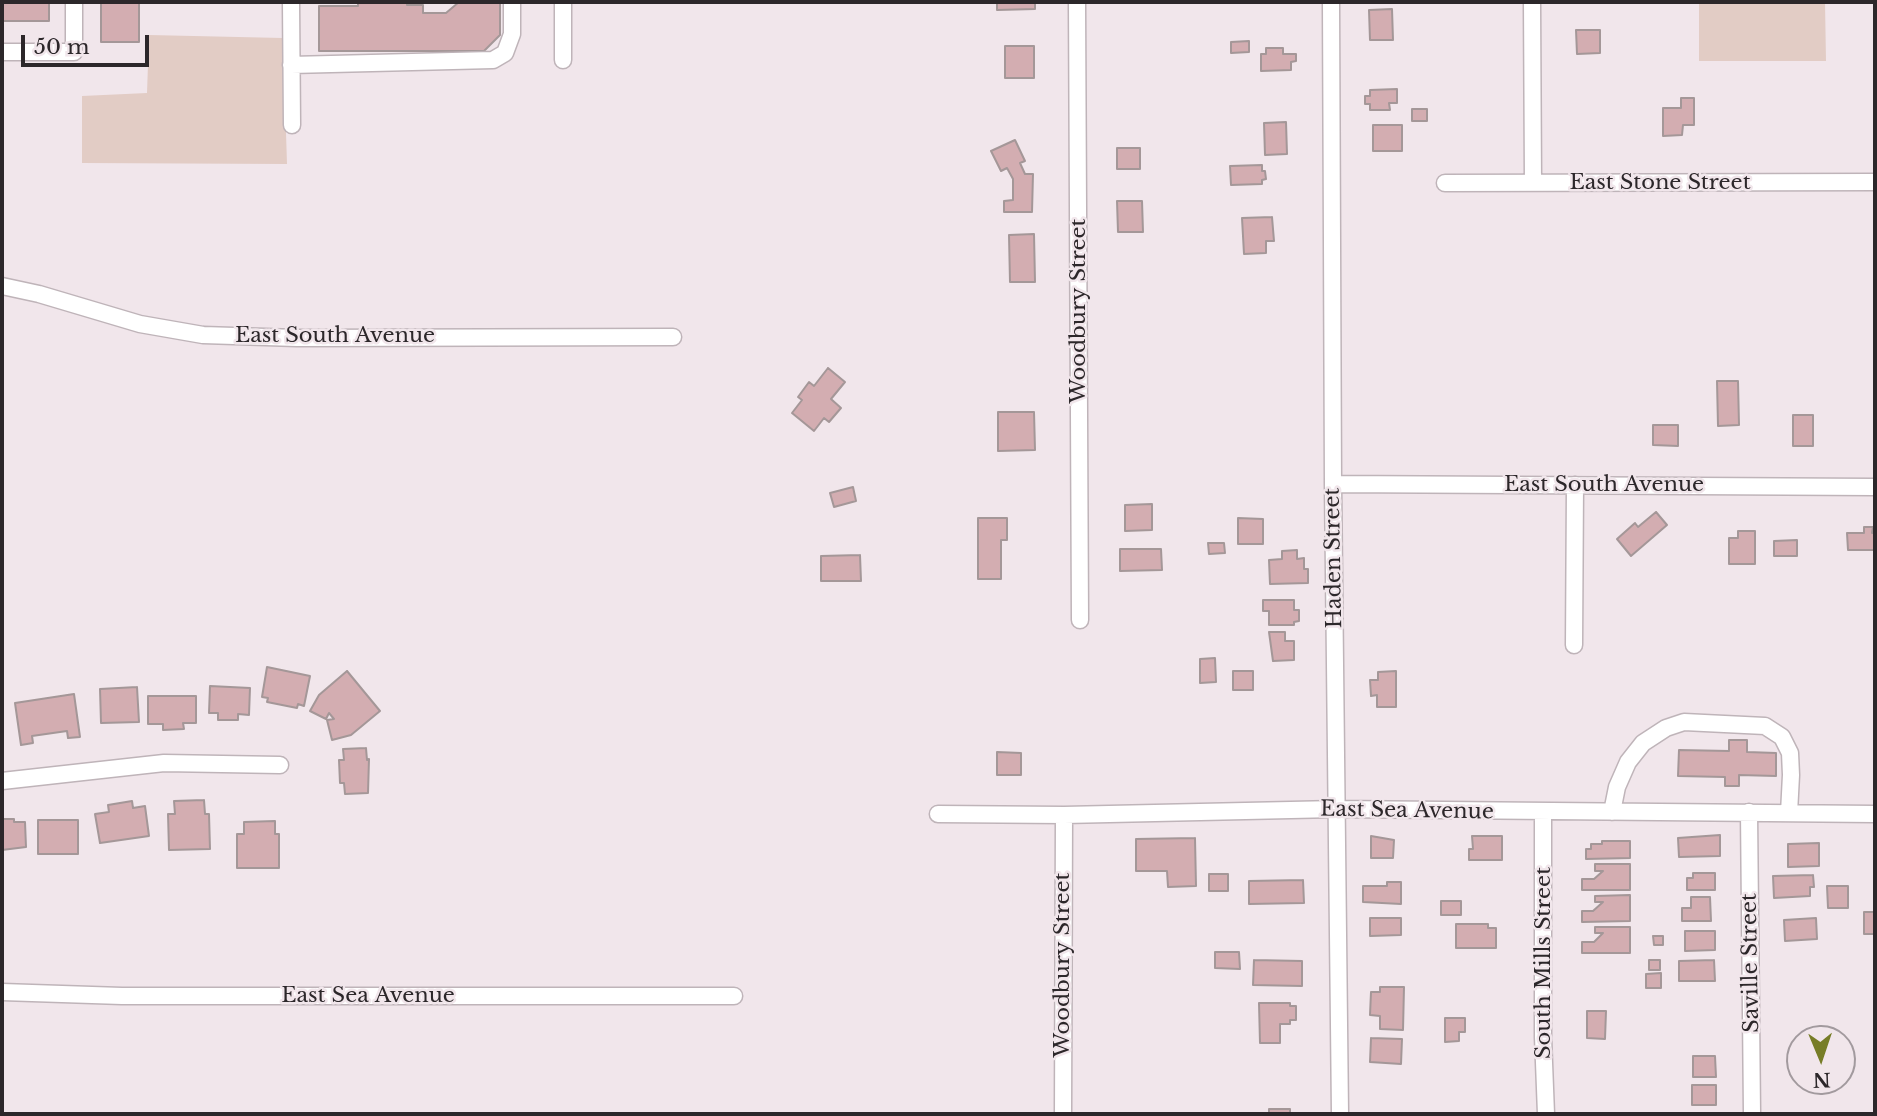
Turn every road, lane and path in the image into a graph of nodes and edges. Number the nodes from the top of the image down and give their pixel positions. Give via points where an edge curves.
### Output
1 (74, 2) edge
2 (291, 2) edge
3 (512, 2) edge
4 (563, 2) edge
5 (1077, 2) edge
6 (1331, 2) edge
7 (1532, 2) edge
8 (2, 52) edge
9 (563, 60) dead end
10 (291, 65) junction
11 (292, 125) dead end
12 (1875, 182) edge
13 (1445, 183) dead end
14 (1533, 183) junction
15 (2, 286) edge
16 (673, 337) dead end
17 (1333, 484) junction
18 (1575, 485) junction
19 (1875, 487) edge
20 (1080, 620) dead end
21 (1574, 645) dead end
22 (281, 765) dead end
23 (2, 781) edge
24 (1336, 809) junction
25 (1544, 812) junction
26 (1612, 812) junction
27 (1749, 812) junction
28 (1789, 813) junction
29 (938, 814) dead end
30 (1875, 814) edge
31 (1064, 816) junction
32 (2, 992) edge
33 (734, 996) dead end
34 (1063, 1114) edge
35 (1340, 1114) edge
36 (1546, 1114) edge
37 (1752, 1114) edge

1 - 8 street via 74,52
2 - 10 street
3 - 10 street via 512,34 505,53 493,60
4 - 9 street
5 - 20 street, Woodbury Street
6 - 17 street, Haden Street
7 - 14 street
10 - 11 street
12 - 14 street, East Stone Street
13 - 14 street, East Stone Street
15 - 16 street, East South Avenue via 140,324 203,335
17 - 18 street, East South Avenue
17 - 24 street, Haden Street
18 - 19 street, East South Avenue
18 - 21 street
22 - 23 street via 164,763
24 - 25 street, East Sea Avenue
24 - 31 street, East Sea Avenue
24 - 35 street, Haden Street
25 - 26 street, East Sea Avenue
25 - 36 street, South Mills Street
26 - 27 street, East Sea Avenue
26 - 28 street via 1628,762 1643,743 1684,722 1765,726 1782,737 1790,753
27 - 28 street, East Sea Avenue
27 - 37 street, Saville Street
28 - 30 street, East Sea Avenue
29 - 31 street, East Sea Avenue
31 - 34 street, Woodbury Street
32 - 33 street, East Sea Avenue

